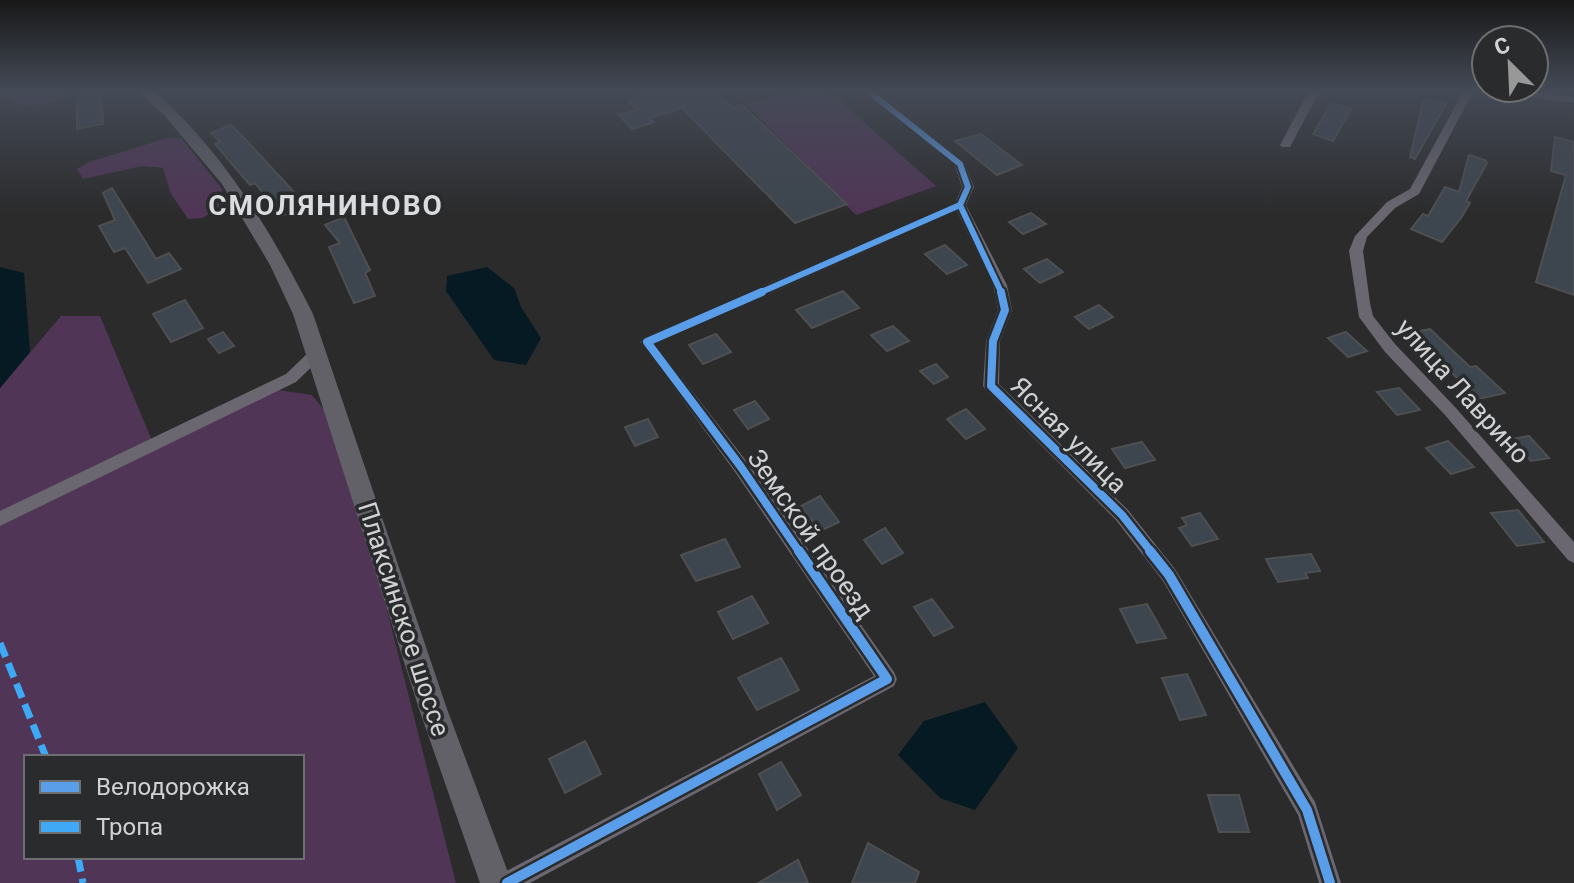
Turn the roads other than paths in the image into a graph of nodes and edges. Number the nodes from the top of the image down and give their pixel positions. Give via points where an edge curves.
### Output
1 (182, 131) edge
2 (919, 131) edge
3 (1293, 131) edge
4 (1447, 131) edge
5 (1286, 145) dead end
6 (961, 207) junction
7 (316, 354) junction
8 (0, 519) edge
9 (1574, 555) edge
10 (496, 883) edge
11 (507, 883) edge
12 (1330, 883) edge

1 - 7 main road, Плаксинское шоссе via 229,182 279,265
2 - 6 street via 960,164 968,187
3 - 5 street
4 - 9 street, улица Лаврино via 1415,191 1391,205 1361,236 1356,251 1366,317
6 - 11 street, Земской проезд via 647,342 741,467 887,679
6 - 12 street, Ясная улица via 1000,285 1005,310 993,341 991,386 1122,515 1169,575 1307,810
7 - 8 street via 291,378
7 - 10 main road, Плаксинское шоссе

